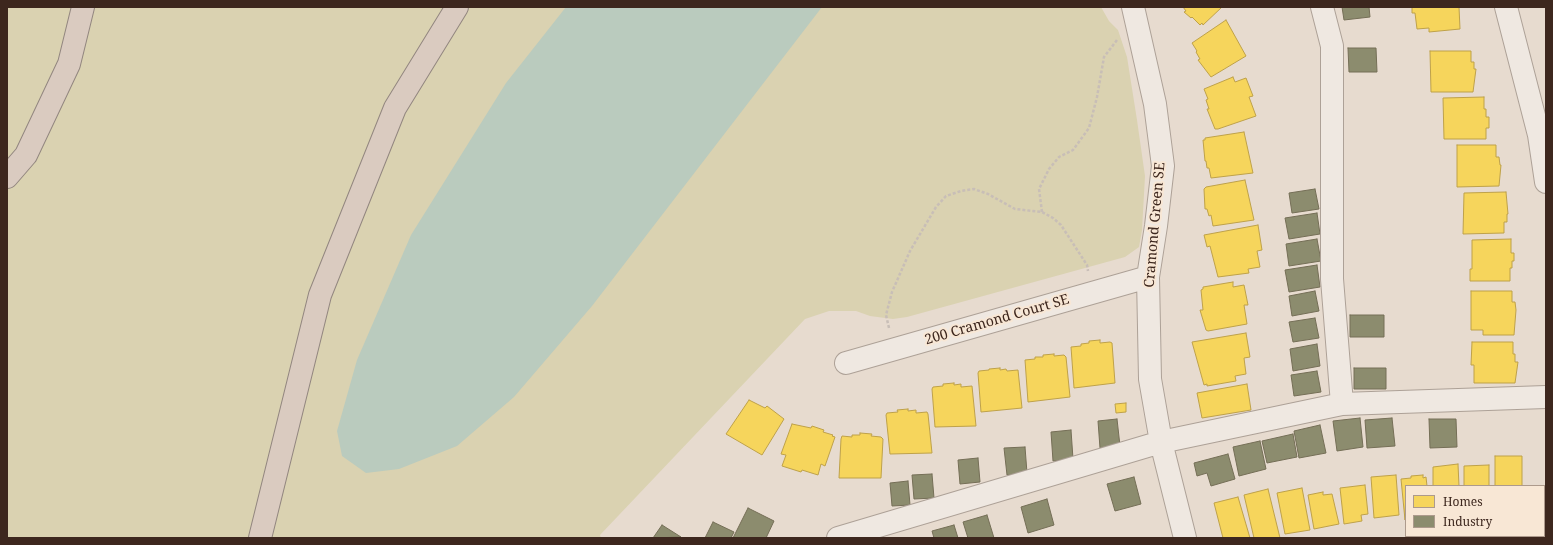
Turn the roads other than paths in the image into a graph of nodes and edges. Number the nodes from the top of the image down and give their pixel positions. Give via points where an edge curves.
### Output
1 (83, 7) edge
2 (457, 7) edge
3 (1133, 7) edge
4 (1322, 7) edge
5 (1506, 7) edge
6 (7, 177) edge
7 (1546, 182) edge
8 (1148, 277) junction
9 (846, 363) dead end
10 (1546, 397) edge
11 (1342, 404) junction
12 (1161, 442) junction
13 (260, 538) edge
14 (838, 538) edge
15 (1185, 538) edge

1 - 6 highway via 69,64 26,155
2 - 13 highway via 395,108 320,294
3 - 8 street, Cramond Green SE via 1155,104 1163,166
4 - 11 street via 1332,46 1332,279
5 - 7 street via 1539,135
8 - 9 street, 200 Cramond Court SE
8 - 12 street, Cramond Green SE via 1150,379
10 - 11 street
11 - 12 street
12 - 14 street
12 - 15 street, Cramond Green SE

